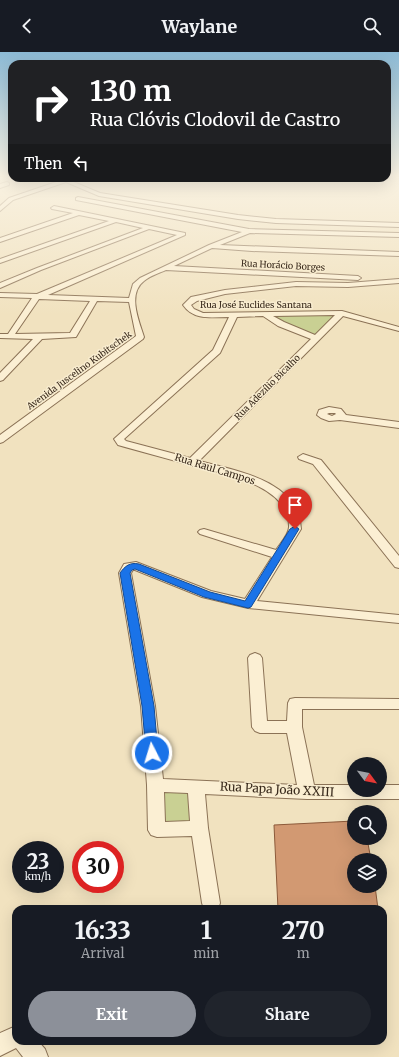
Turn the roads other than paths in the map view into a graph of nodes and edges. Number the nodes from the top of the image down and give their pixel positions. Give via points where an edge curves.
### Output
1 (286, 221) edge
2 (53, 222) edge
3 (111, 222) edge
4 (119, 222) edge
5 (200, 222) joint
6 (311, 222) edge
7 (399, 225) edge
8 (148, 227) junction
9 (249, 231) junction
10 (176, 232) junction
11 (284, 232) junction
12 (399, 235) edge
13 (1, 240) edge
14 (211, 246) junction
15 (399, 254) edge
16 (0, 261) edge
17 (166, 268) junction
18 (338, 276) junction
19 (362, 281) junction
20 (399, 281) edge
21 (340, 285) junction
22 (0, 286) edge
23 (0, 295) edge
24 (37, 297) junction
25 (94, 298) junction
26 (132, 300) junction
27 (342, 313) junction
28 (264, 314) junction
29 (234, 315) junction
30 (399, 328) edge
31 (0, 336) edge
32 (10, 336) junction
33 (40, 337) junction
34 (317, 338) junction
35 (0, 378) edge
36 (340, 417) dead end
37 (399, 425) edge
38 (0, 440) edge
39 (303, 457) dead end
40 (192, 462) junction
41 (204, 532) dead end
42 (278, 555) junction
43 (399, 564) edge
44 (248, 604) junction
45 (399, 619) edge
46 (255, 658) dead end
47 (399, 704) edge
48 (294, 727) junction
49 (155, 785) junction
50 (196, 786) junction
51 (307, 792) junction
52 (399, 792) edge
53 (198, 828) junction
54 (211, 903) dead end
55 (12, 1038) edge
56 (0, 1045) edge
57 (27, 1045) edge
58 (37, 1057) edge

1 - 11 street
2 - 13 street
3 - 16 street
4 - 8 street
5 - 9 street
5 - 10 street
6 - 7 street
8 - 10 street
8 - 22 street
9 - 11 street
9 - 14 street
10 - 24 street via 183,235
11 - 12 street
14 - 15 street
14 - 17 street
17 - 18 street, Rua Horácio Borges
17 - 26 street via 136,284
18 - 19 street, Rua Horácio Borges
18 - 21 street via 347,281
19 - 20 street, Rua José Euclides Santana
19 - 21 street, Rua José Euclides Santana
21 - 29 street, Rua José Euclides Santana via 303,283 278,288 225,292 194,299 187,305 195,314
23 - 24 street
24 - 25 street
24 - 32 street
25 - 26 street
25 - 33 street via 73,335
26 - 38 street, Avenida Juscelino Kubitschek via 140,337
27 - 28 street, Rua José Euclides Santana
27 - 30 street, Rua José Euclides Santana
27 - 34 street, Rua Adezílio Bicalho
28 - 29 street, Rua José Euclides Santana
28 - 34 street via 281,324
29 - 40 street, Rua Raul Campos via 218,351 119,439 122,443
31 - 32 street
32 - 33 street
33 - 35 street
34 - 40 street, Rua Adezílio Bicalho
36 - 37 street
39 - 43 street via 317,462
40 - 42 street, Rua Raul Campos via 251,478 270,488 289,505 296,520 295,529
41 - 42 street
42 - 44 street, Rua Raul Campos
44 - 45 street
44 - 49 street via 207,594 136,566 128,567 125,573 148,706
46 - 48 street via 260,727
47 - 48 street via 295,703
48 - 51 street
49 - 50 street, Rua Papa João XXIII
49 - 53 street via 157,830
50 - 51 street, Rua Papa João XXIII
50 - 53 street
51 - 52 street, Rua Papa João XXIII
53 - 54 street
55 - 56 street
57 - 58 street

